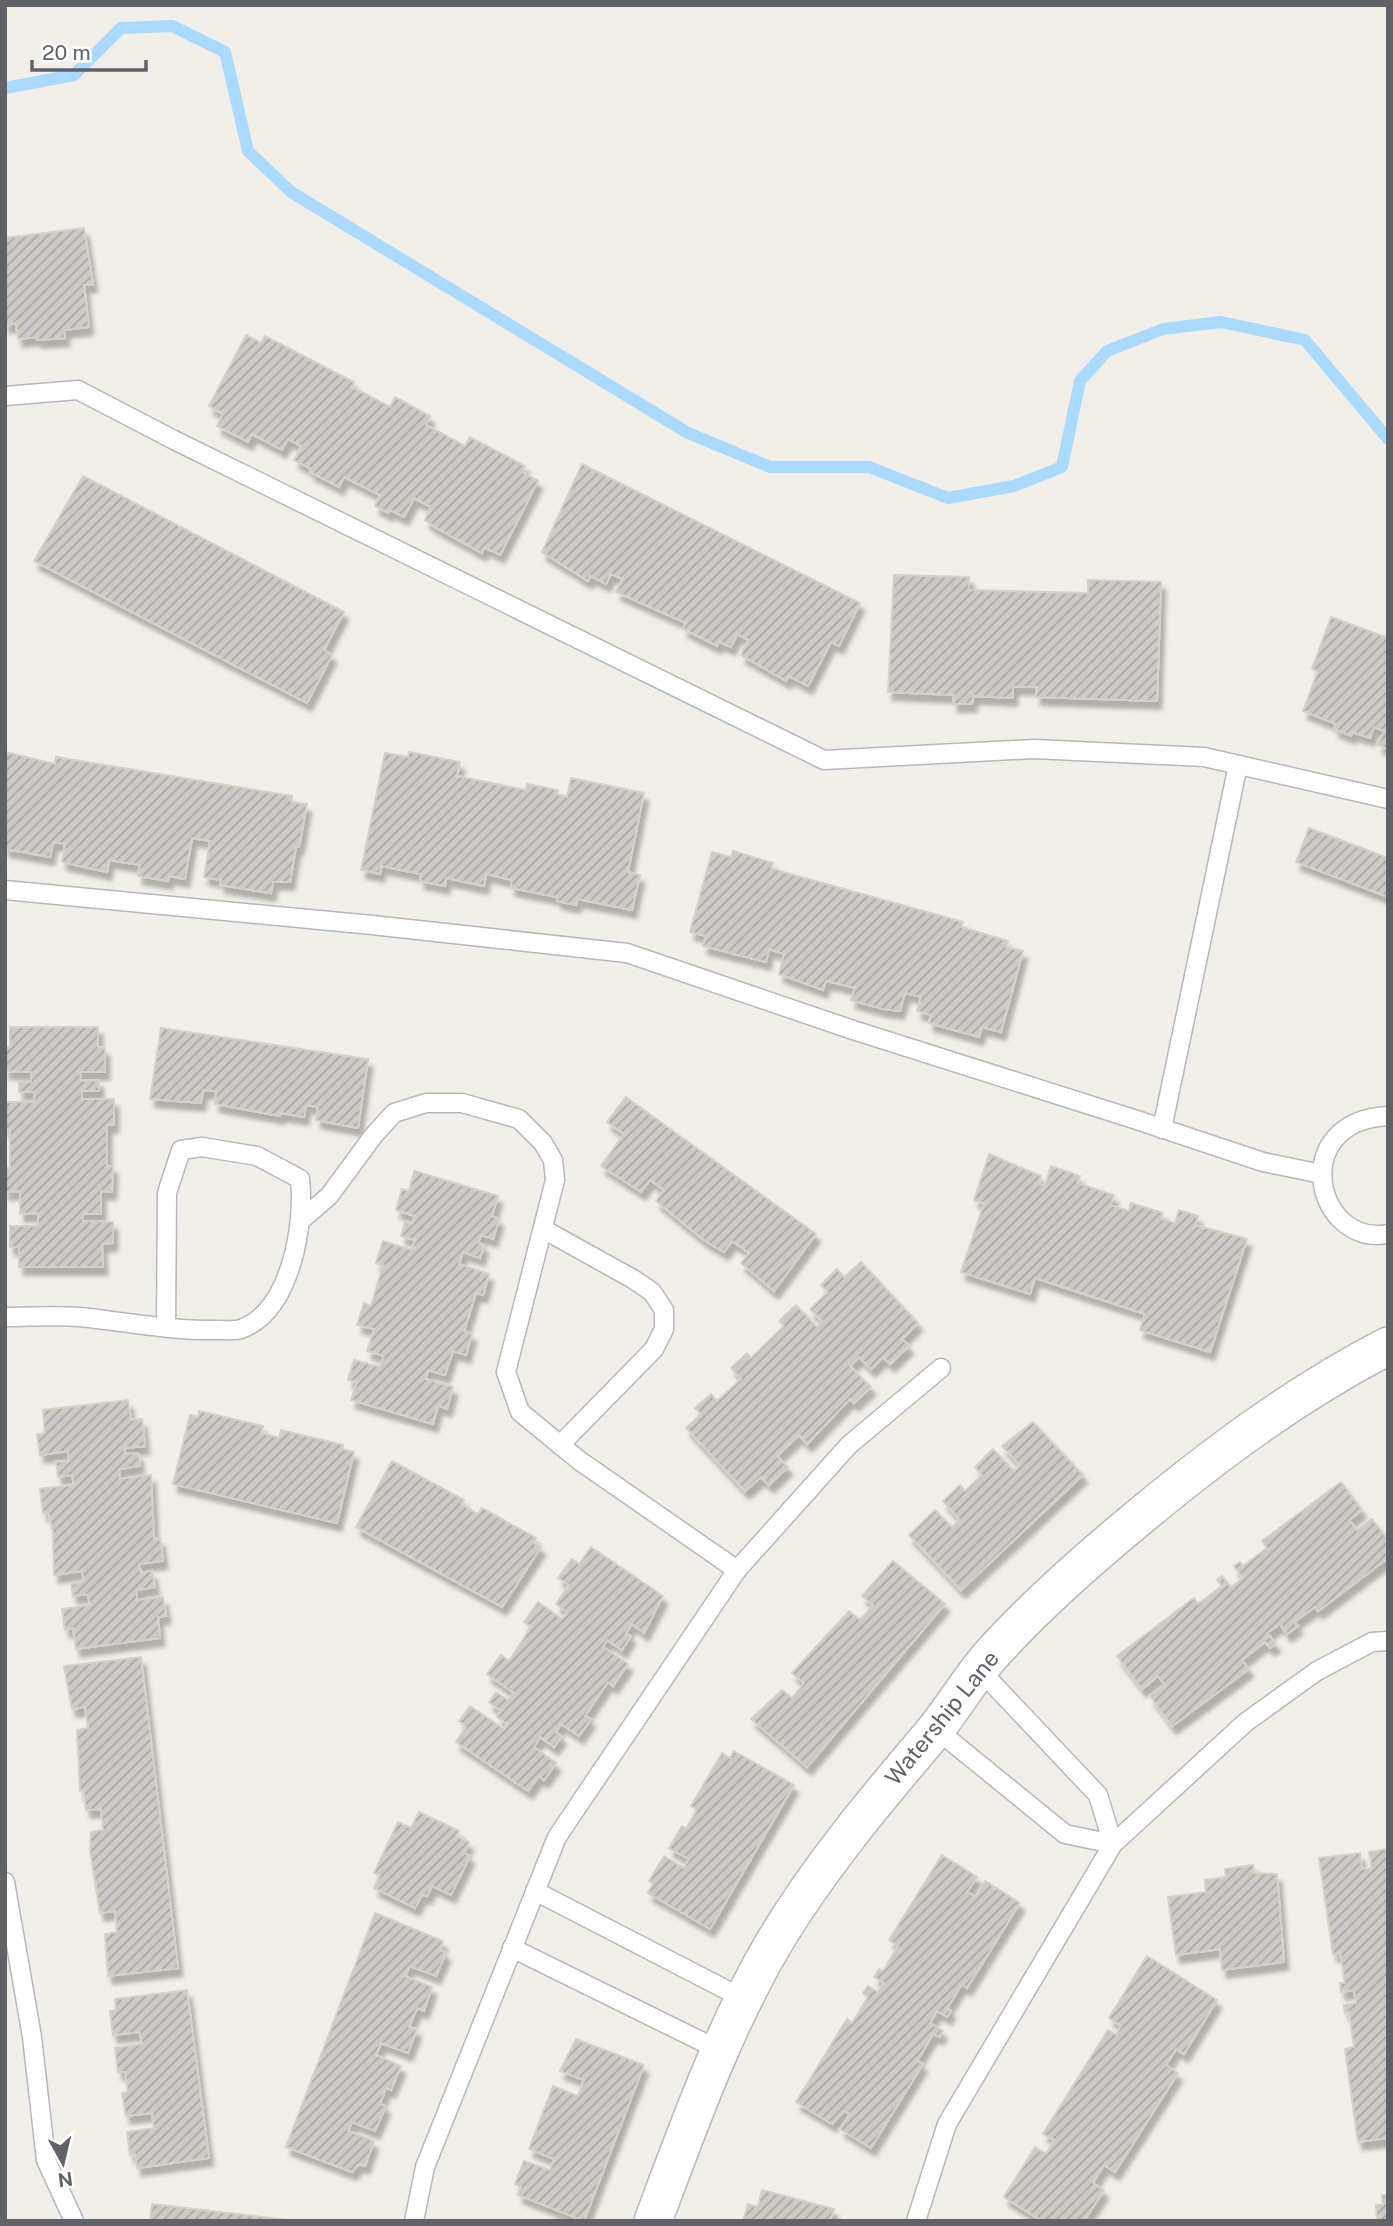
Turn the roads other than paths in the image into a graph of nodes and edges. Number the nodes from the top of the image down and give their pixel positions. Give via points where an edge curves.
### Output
1 (5, 396) edge
2 (1238, 765) junction
3 (1388, 799) edge
4 (5, 890) edge
5 (1388, 1116) edge
6 (1162, 1129) junction
7 (1322, 1174) junction
8 (300, 1221) junction
9 (542, 1229) junction
10 (1388, 1234) edge
11 (5, 1317) edge
12 (166, 1327) junction
13 (1388, 1346) edge
14 (942, 1368) dead end
15 (560, 1445) junction
16 (737, 1570) junction
17 (1388, 1641) edge
18 (979, 1669) junction
19 (936, 1729) junction
20 (1113, 1844) junction
21 (5, 1882) edge
22 (535, 1891) junction
23 (512, 1948) junction
24 (744, 1999) junction
25 (721, 2051) junction
26 (74, 2221) edge
27 (414, 2221) edge
28 (653, 2221) edge
29 (916, 2221) edge

1 - 2 lane via 78,390 824,760 1034,749 1204,757
2 - 3 lane
2 - 6 lane
4 - 6 lane via 627,953
5 - 7 lane via 1351,1124 1335,1137 1325,1154
6 - 7 lane via 1263,1162
7 - 10 lane via 1332,1210 1346,1223 1363,1232
8 - 9 lane via 329,1196 394,1113 426,1103 462,1103 519,1119 543,1143 553,1160 555,1180
8 - 12 lane via 287,1278 266,1313 240,1330
8 - 12 lane via 300,1179 257,1156 202,1147 181,1150 167,1193
9 - 15 lane via 506,1371 520,1412
9 - 15 lane via 652,1292 664,1310 664,1329 654,1349
11 - 12 lane via 77,1317
13 - 18 street, Watership Lane via 1267,1418 1177,1486 1080,1566
14 - 16 lane via 849,1445
15 - 16 lane
16 - 22 lane via 557,1837
17 - 20 lane via 1372,1642 1317,1671 1246,1722
18 - 19 street, Watership Lane
18 - 20 lane via 1098,1795
19 - 20 lane via 1065,1834
19 - 24 street, Watership Lane via 809,1890
20 - 29 lane via 947,2124
21 - 26 lane via 33,2037 46,2160
22 - 23 lane
22 - 24 lane
23 - 25 lane
23 - 27 lane via 425,2167
24 - 25 street, Watership Lane
25 - 28 street, Watership Lane

